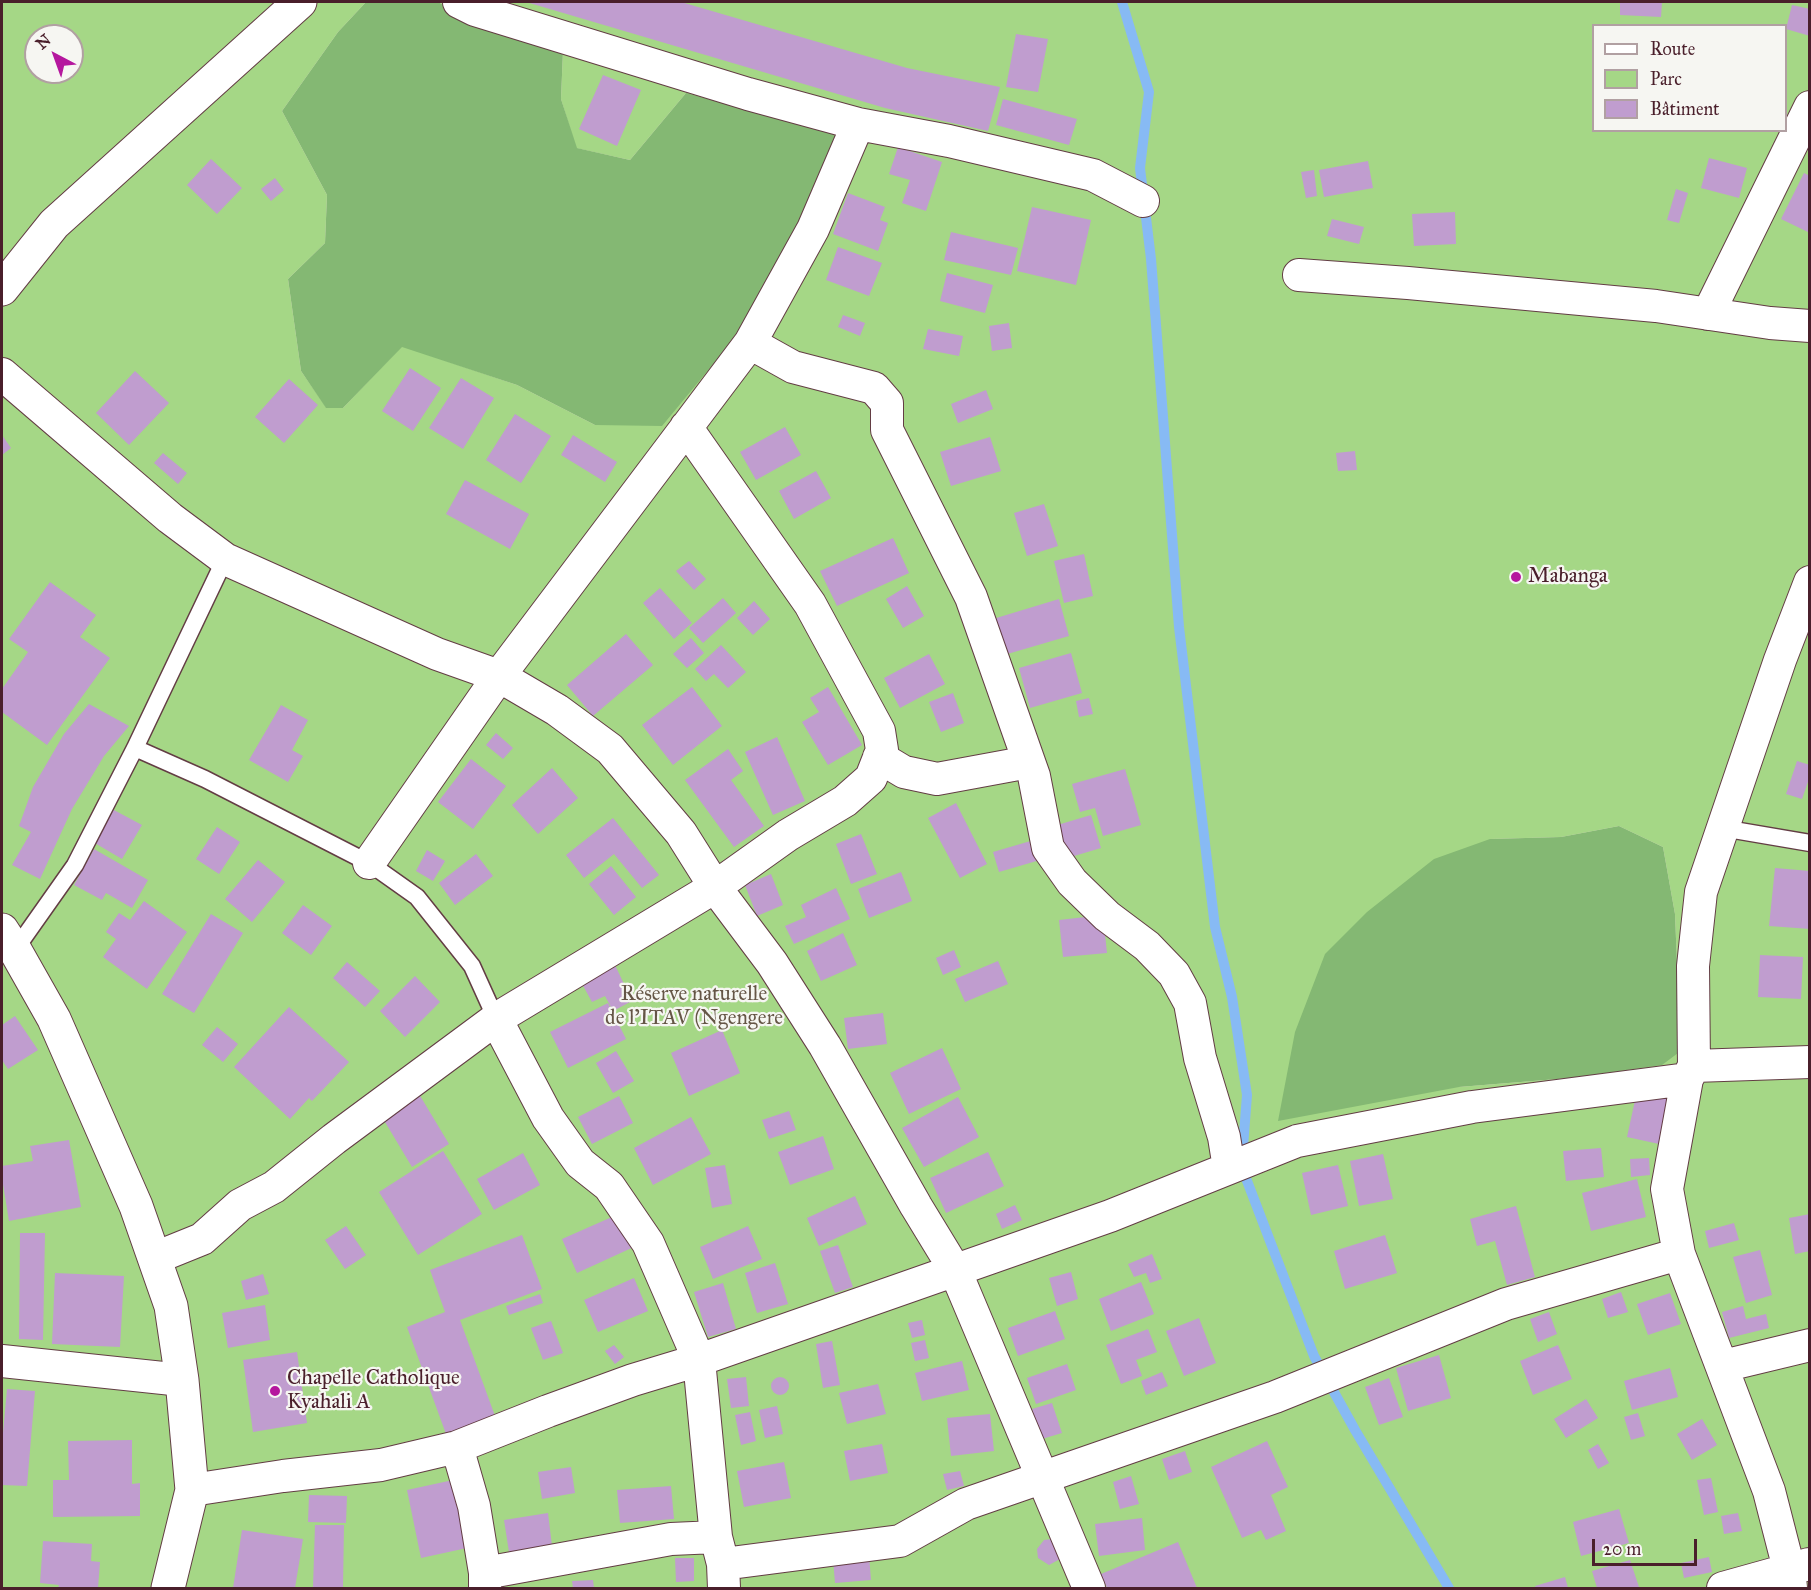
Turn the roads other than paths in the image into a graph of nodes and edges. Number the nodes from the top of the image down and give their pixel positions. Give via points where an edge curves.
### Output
1 (300, 2) edge
2 (459, 2) edge
3 (1809, 107) edge
4 (858, 124) junction
5 (1143, 201) dead end
6 (1299, 275) dead end
7 (2, 289) edge
8 (1708, 314) junction
9 (1809, 326) edge
10 (750, 343) junction
11 (2, 374) edge
12 (686, 427) junction
13 (225, 559) junction
14 (1809, 582) edge
15 (499, 676) junction
16 (135, 748) junction
17 (879, 757) junction
18 (1029, 762) junction
19 (1722, 828) junction
20 (1809, 843) edge
21 (369, 863) junction
22 (715, 887) junction
23 (8, 940) edge
24 (496, 1019) junction
25 (1809, 1062) edge
26 (1691, 1073) junction
27 (1237, 1164) junction
28 (1679, 1254) junction
29 (155, 1258) junction
30 (955, 1270) junction
31 (1809, 1344) edge
32 (699, 1360) junction
33 (2, 1361) edge
34 (1723, 1366) junction
35 (182, 1380) junction
36 (457, 1448) junction
37 (1041, 1477) junction
38 (192, 1490) junction
39 (721, 1563) edge
40 (1796, 1574) edge
41 (485, 1581) edge
42 (168, 1588) edge
43 (1089, 1588) edge
44 (1723, 1588) edge

1 - 7 street via 54,224
2 - 4 street via 748,94
3 - 8 street
4 - 5 street via 1094,175
4 - 10 street via 813,229
6 - 8 street via 1408,282
8 - 9 street
10 - 12 street
10 - 18 street via 793,367 874,388 886,403 887,430 970,597
11 - 13 street via 170,518
12 - 15 street
12 - 17 street via 810,604 879,731
13 - 15 street via 436,654
13 - 16 lane
14 - 19 street
15 - 21 street
15 - 22 street via 557,710 610,749 681,833
16 - 21 lane via 205,779
16 - 23 lane via 75,865
17 - 18 street via 904,772 938,779
17 - 22 street via 871,778 845,801 788,835
18 - 27 street via 1048,848 1072,882 1174,974 1190,1003 1200,1058 1224,1137
19 - 20 lane
19 - 26 street via 1701,892 1693,966
21 - 24 lane via 417,897 472,966
22 - 24 street
22 - 30 street via 772,963 825,1046
23 - 29 street via 54,1019
24 - 29 street via 274,1187 240,1205 202,1239
24 - 32 street via 548,1118 580,1162 609,1186 648,1243
25 - 26 street
26 - 27 street via 1472,1107 1297,1141
26 - 28 street via 1667,1189
27 - 30 street via 1110,1216
28 - 34 street
28 - 37 street via 1506,1304 1275,1397
29 - 35 street via 171,1306
30 - 32 street
30 - 37 street
31 - 34 street
32 - 36 street via 559,1407
32 - 39 street
33 - 35 street
34 - 40 street
35 - 38 street
36 - 38 street via 381,1465
36 - 41 street via 474,1506
37 - 39 street via 966,1504 900,1541
37 - 43 street
38 - 42 street
39 - 41 street via 671,1539
40 - 44 street

